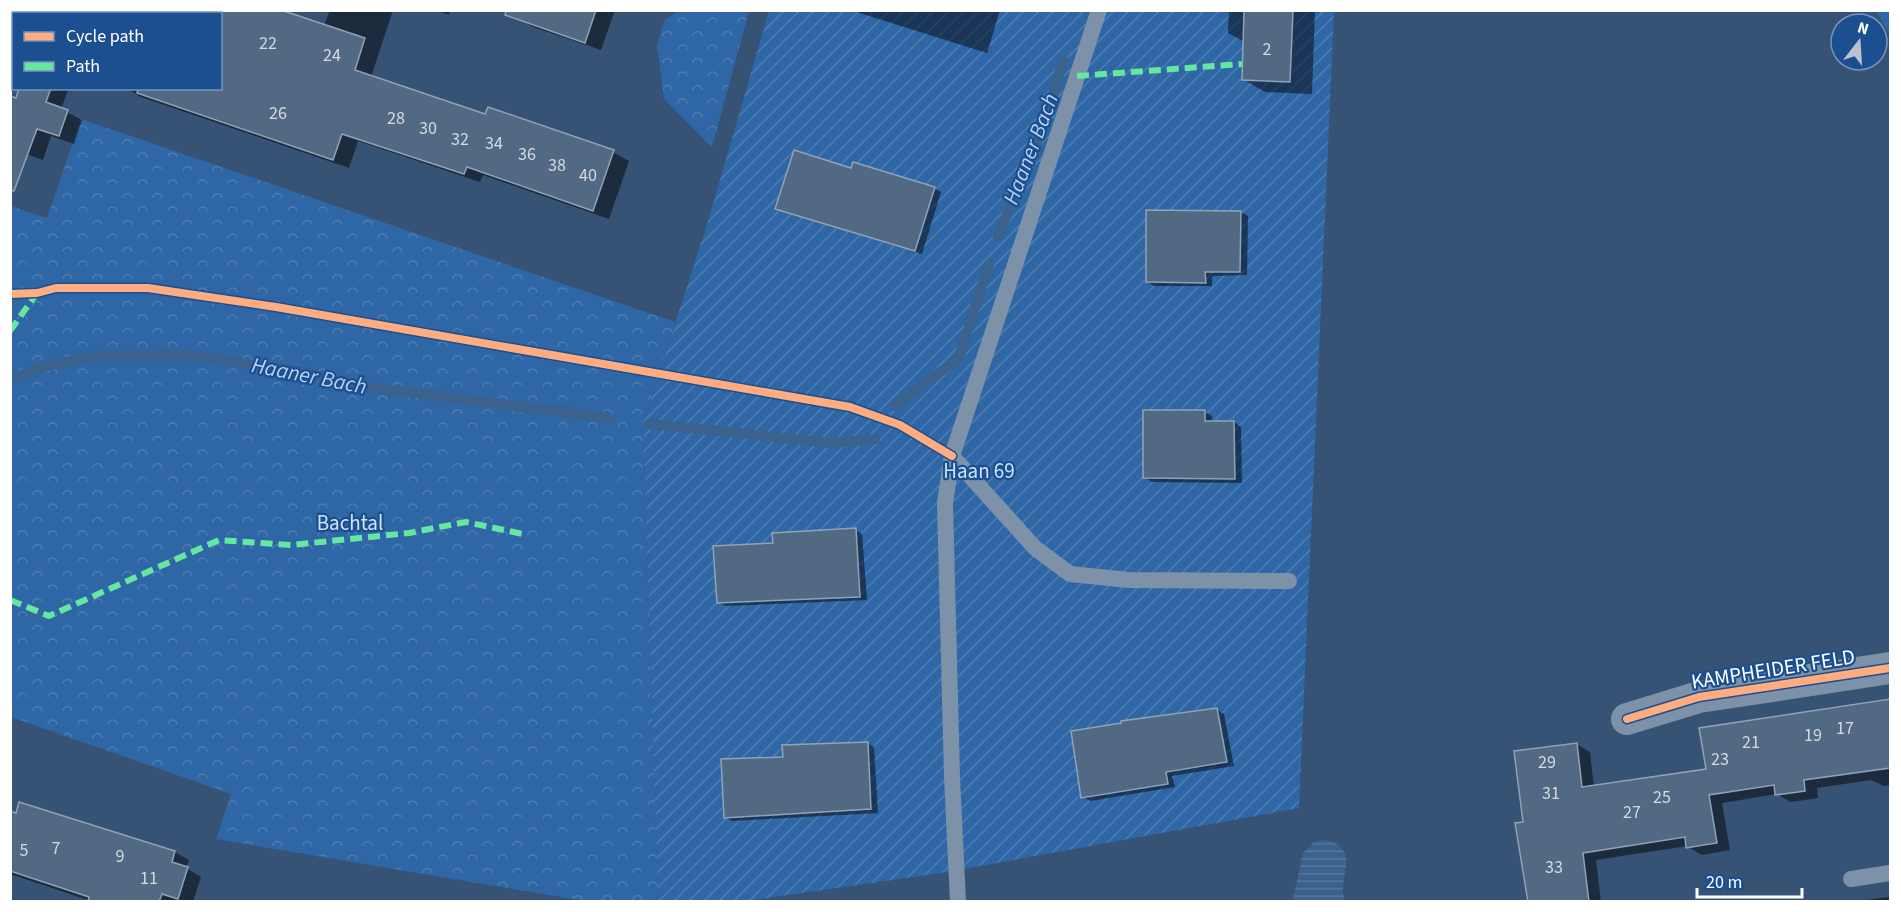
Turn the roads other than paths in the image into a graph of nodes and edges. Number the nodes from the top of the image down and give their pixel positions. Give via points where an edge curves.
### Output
1 (1099, 10) edge
2 (952, 456) junction
3 (1289, 581) dead end
4 (1890, 668) edge
5 (1627, 719) dead end
6 (1890, 873) edge
7 (1851, 879) dead end
8 (958, 902) edge

1 - 2 lane
2 - 3 lane via 1035,548 1070,574 1129,580
2 - 8 lane via 945,503
4 - 5 street, KAMPHEIDER FELD via 1699,697
6 - 7 lane

